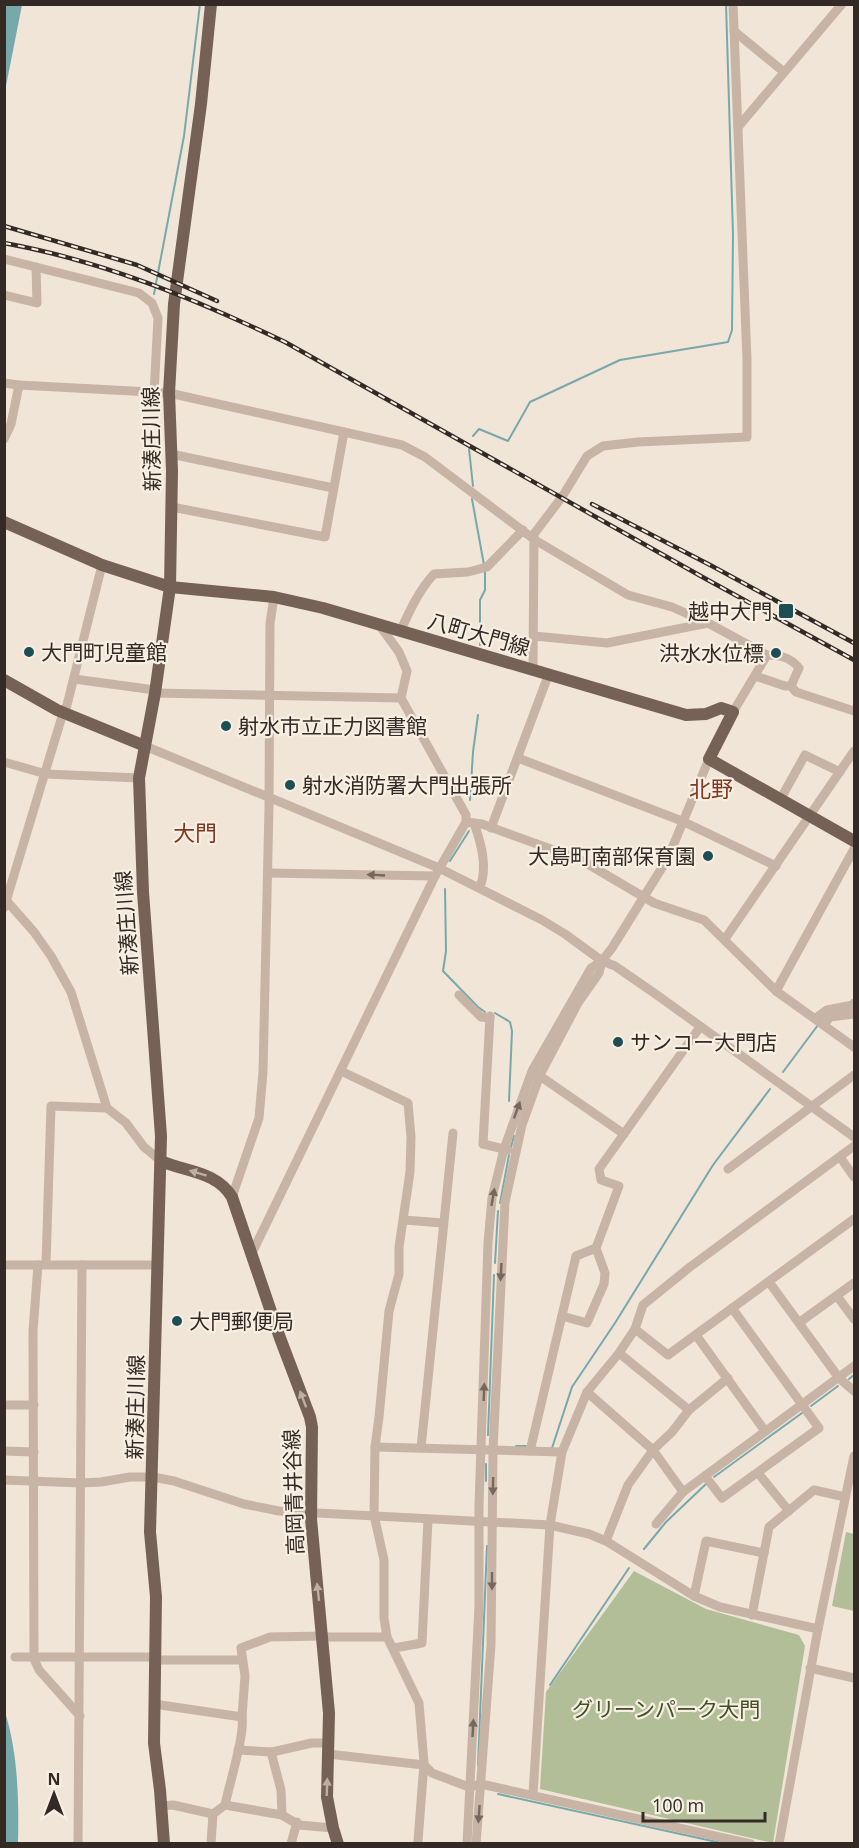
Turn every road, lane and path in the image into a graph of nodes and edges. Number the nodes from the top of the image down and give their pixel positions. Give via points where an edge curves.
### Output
1 (211, 4) edge
2 (733, 4) edge
3 (842, 4) edge
4 (734, 31) junction
5 (784, 72) junction
6 (738, 128) junction
7 (4, 259) edge
8 (36, 267) junction
9 (4, 295) edge
10 (4, 383) edge
11 (19, 385) junction
12 (154, 393) junction
13 (169, 393) junction
14 (344, 432) junction
15 (4, 439) edge
16 (171, 454) junction
17 (333, 488) junction
18 (172, 507) junction
19 (4, 522) edge
20 (522, 530) junction
21 (535, 540) junction
22 (102, 565) junction
23 (170, 586) junction
24 (274, 597) junction
25 (708, 623) junction
26 (380, 626) junction
27 (400, 632) junction
28 (534, 636) junction
29 (766, 655) junction
30 (533, 670) junction
31 (548, 676) junction
32 (755, 676) junction
33 (74, 679) junction
34 (4, 680) edge
35 (791, 686) junction
36 (155, 692) junction
37 (270, 696) junction
38 (401, 698) junction
39 (855, 711) edge
40 (733, 712) junction
41 (63, 713) junction
42 (145, 746) junction
43 (855, 751) edge
44 (518, 758) junction
45 (709, 759) junction
46 (4, 762) edge
47 (840, 772) junction
48 (46, 774) junction
49 (139, 778) junction
50 (269, 799) junction
51 (780, 800) junction
52 (811, 816) junction
53 (682, 821) junction
54 (470, 823) junction
55 (491, 828) junction
56 (855, 841) edge
57 (855, 849) edge
58 (776, 866) junction
59 (437, 872) junction
60 (268, 873) junction
61 (480, 888) junction
62 (644, 897) junction
63 (5, 903) edge
64 (725, 939) junction
65 (602, 961) junction
66 (776, 991) junction
67 (459, 995) dead end
68 (855, 1003) edge
69 (855, 1014) edge
70 (820, 1021) junction
71 (700, 1027) junction
72 (855, 1047) edge
73 (341, 1071) junction
74 (536, 1073) junction
75 (855, 1075) edge
76 (811, 1106) junction
77 (107, 1108) junction
78 (453, 1133) dead end
79 (624, 1134) junction
80 (855, 1137) edge
81 (855, 1146) edge
82 (504, 1149) junction
83 (515, 1152) junction
84 (840, 1157) junction
85 (161, 1161) junction
86 (728, 1169) dead end
87 (855, 1177) edge
88 (232, 1197) junction
89 (855, 1219) edge
90 (404, 1220) junction
91 (443, 1223) junction
92 (596, 1248) junction
93 (252, 1253) junction
94 (4, 1264) edge
95 (42, 1265) junction
96 (82, 1265) junction
97 (157, 1265) junction
98 (769, 1282) junction
99 (855, 1283) edge
100 (837, 1296) junction
101 (732, 1308) junction
102 (562, 1316) junction
103 (855, 1319) edge
104 (800, 1322) junction
105 (635, 1329) junction
106 (696, 1335) junction
107 (619, 1353) junction
108 (855, 1366) edge
109 (728, 1378) junction
110 (839, 1378) junction
111 (855, 1391) edge
112 (587, 1392) junction
113 (802, 1404) junction
114 (4, 1405) edge
115 (34, 1405) junction
116 (689, 1410) junction
117 (765, 1431) junction
118 (375, 1447) junction
119 (421, 1448) junction
120 (482, 1450) junction
121 (493, 1450) junction
122 (653, 1450) junction
123 (4, 1451) edge
124 (530, 1451) junction
125 (34, 1452) junction
126 (562, 1452) junction
127 (855, 1456) edge
128 (758, 1473) junction
129 (705, 1476) junction
130 (153, 1477) junction
131 (4, 1480) edge
132 (34, 1481) junction
133 (81, 1483) junction
134 (683, 1492) junction
135 (845, 1497) junction
136 (789, 1511) junction
137 (310, 1513) junction
138 (374, 1515) junction
139 (428, 1520) junction
140 (479, 1522) junction
141 (492, 1523) junction
142 (656, 1524) dead end
143 (550, 1525) junction
144 (606, 1541) junction
145 (764, 1553) junction
146 (694, 1596) junction
147 (752, 1616) junction
148 (818, 1629) junction
149 (323, 1636) junction
150 (387, 1637) junction
151 (394, 1648) junction
152 (15, 1657) dead end
153 (34, 1657) junction
154 (80, 1657) junction
155 (154, 1659) junction
156 (242, 1660) junction
157 (810, 1668) junction
158 (855, 1678) edge
159 (154, 1704) junction
160 (80, 1716) junction
161 (242, 1717) junction
162 (329, 1748) junction
163 (238, 1750) junction
164 (271, 1752) junction
165 (424, 1765) junction
166 (481, 1784) junction
167 (470, 1787) junction
168 (533, 1794) junction
169 (225, 1805) junction
170 (162, 1806) junction
171 (213, 1814) junction
172 (282, 1815) junction
173 (297, 1822) junction
174 (333, 1828) junction
175 (418, 1841) dead end
176 (78, 1844) edge
177 (164, 1844) edge
178 (211, 1844) edge
179 (291, 1844) edge
180 (338, 1844) edge
181 (467, 1844) edge
182 (477, 1844) edge
183 (751, 1844) edge
184 (779, 1844) edge

1 - 13 main road, 新湊庄川線 via 174,304
2 - 4 street
3 - 5 street
4 - 5 street
4 - 6 street
5 - 6 street
6 - 21 street via 747,437 603,446 587,456 534,534
7 - 8 street
8 - 9 street via 37,303
8 - 12 street via 139,293 152,303 158,318
10 - 11 street
11 - 12 street
11 - 15 street
12 - 13 street
13 - 14 street
13 - 16 main road, 新湊庄川線
14 - 17 street
14 - 20 street via 414,450
16 - 17 street
16 - 18 main road, 新湊庄川線
17 - 18 street via 325,537
18 - 23 main road, 新湊庄川線
19 - 22 main road, 八町大門線
20 - 21 street
20 - 27 street via 487,567 434,574
21 - 25 street via 628,595 672,607
21 - 28 street
22 - 23 main road, 八町大門線
22 - 33 street
23 - 24 main road, 八町大門線
23 - 36 main road, 新湊庄川線
24 - 26 main road, 八町大門線
24 - 37 street
25 - 28 street via 607,643
25 - 29 street
26 - 27 main road, 八町大門線
26 - 38 street via 407,671
27 - 30 main road, 八町大門線
28 - 30 street
29 - 32 street
29 - 35 street via 793,660 799,668
30 - 31 main road, 八町大門線
31 - 40 main road, 八町大門線 via 686,715 721,708
31 - 44 street
32 - 35 street
32 - 40 street
33 - 36 street
33 - 41 street
34 - 41 main road
35 - 39 street via 796,692
36 - 37 street
36 - 42 main road, 新湊庄川線
37 - 38 street
37 - 50 street
38 - 54 street
40 - 45 main road
41 - 42 main road
41 - 48 street
42 - 49 main road, 新湊庄川線
42 - 50 street
43 - 47 street
44 - 53 street
44 - 55 street
45 - 51 main road
45 - 53 street
46 - 48 street
47 - 51 street via 805,755
47 - 52 street
48 - 49 street
48 - 63 street
49 - 85 main road, 新湊庄川線
50 - 59 street
50 - 60 street
51 - 52 main road
52 - 56 main road
52 - 58 street
53 - 58 street
53 - 62 street via 668,858
54 - 55 street
54 - 59 street
54 - 61 street via 482,844
55 - 62 street via 581,860
57 - 66 street
58 - 64 street
59 -> 60 street
59 - 61 street
59 - 73 street
60 - 88 street via 260,1118
61 - 65 street via 565,934
62 - 64 street via 704,920
62 - 65 street
63 - 77 street via 34,932 71,992
64 - 66 street
65 - 71 street via 615,966
65 - 74 street via 599,973
66 - 70 street
67 - 82 street via 481,1017 490,1017 483,1144
68 - 70 street via 827,1010
69 - 70 street
70 - 72 street
71 - 76 street
71 - 79 street
73 - 90 street via 408,1103 410,1172
73 - 93 street
74 - 79 street
82 -> 74 street
74 - 83 street
75 - 76 street
76 - 80 street
76 - 86 street
77 - 85 street
77 - 95 street via 51,1106
78 - 91 street
79 - 92 street via 599,1169 600,1180 619,1186
81 - 84 street
82 - 83 street
120 -> 82 street via 488,1243 492,1198
83 -> 121 street via 505,1202
84 - 87 street
84 - 105 street via 643,1305
88 -> 85 main road, 高岡青井谷線 via 212,1177
85 - 97 main road, 新湊庄川線
88 - 93 main road, 高岡青井谷線
89 - 98 street
90 - 91 street
90 - 118 street via 399,1274 389,1311
91 - 119 street
92 - 102 street via 576,1256
92 - 102 street via 605,1273 604,1284 586,1323
137 -> 93 main road, 高岡青井谷線 via 312,1427
94 - 95 street
95 - 96 street
95 - 115 street via 33,1331
96 - 97 street
96 - 133 street
97 - 130 main road, 新湊庄川線
98 - 101 street
98 - 104 street
99 - 100 street
100 - 103 street
100 - 104 street
101 - 106 street
101 - 113 street
102 - 124 street
104 - 110 street
105 - 106 street via 668,1355
105 - 107 street
106 - 109 street
107 - 112 street
107 - 116 street
108 - 110 street
109 - 116 street
109 - 117 street
110 - 111 street
110 - 113 street
112 - 122 street
112 - 126 street
113 - 117 street
113 - 128 street via 819,1428
114 - 115 street
115 - 125 street
116 - 122 street
117 - 129 street
118 - 119 street
118 - 138 street
119 - 120 street
120 - 121 street
120 - 140 street
121 - 124 street
121 -> 141 street
122 - 134 street
122 - 144 street via 628,1485
123 - 125 street
124 - 126 street
125 - 132 street
126 - 143 street
127 - 135 street
128 - 129 street via 722,1498
128 - 136 street
129 - 134 street
130 - 133 street
130 - 137 street via 174,1480 244,1504
130 - 155 main road, 新湊庄川線 via 150,1532 156,1597
131 - 132 street
132 - 133 street
132 - 153 street
133 - 154 street
134 - 142 street
135 - 136 street via 814,1490
135 - 148 street
136 - 145 street via 769,1527
137 - 138 street
149 -> 137 main road, 高岡青井谷線
138 - 139 street
138 - 150 street via 384,1560
139 - 140 street
139 - 151 street via 422,1643
140 - 141 street
167 -> 140 street
141 - 143 street
141 -> 166 street via 491,1645
143 - 144 street
143 - 168 street
144 - 146 street
145 - 146 street via 706,1541
145 - 147 street
146 - 147 street
147 - 148 street
148 - 157 street
149 - 150 street
149 - 156 street via 270,1637 241,1648
149 - 162 main road, 高岡青井谷線
150 - 151 street
151 - 165 street via 419,1703
152 - 153 street
153 - 154 street
153 - 160 street via 39,1670
154 - 155 street
154 - 160 street
155 - 156 street
155 - 159 main road, 新湊庄川線
156 - 161 street
157 - 158 street
157 - 184 street
159 - 161 street
159 - 170 main road, 新湊庄川線 via 154,1743
160 - 176 street
161 - 163 street
162 - 164 street via 312,1743
162 - 165 street
174 -> 162 main road, 高岡青井谷線 via 327,1797
163 - 164 street
163 - 169 street
164 - 172 street via 281,1790
165 - 167 street via 432,1773
165 - 175 street
166 - 167 street
166 - 168 street
166 -> 182 street
167 - 181 street
168 - 183 street
169 - 171 street
169 - 172 street
170 - 171 street
170 - 177 main road, 新湊庄川線
171 - 178 street
172 - 173 street
173 - 174 street
173 - 179 street
174 - 180 main road, 高岡青井谷線

